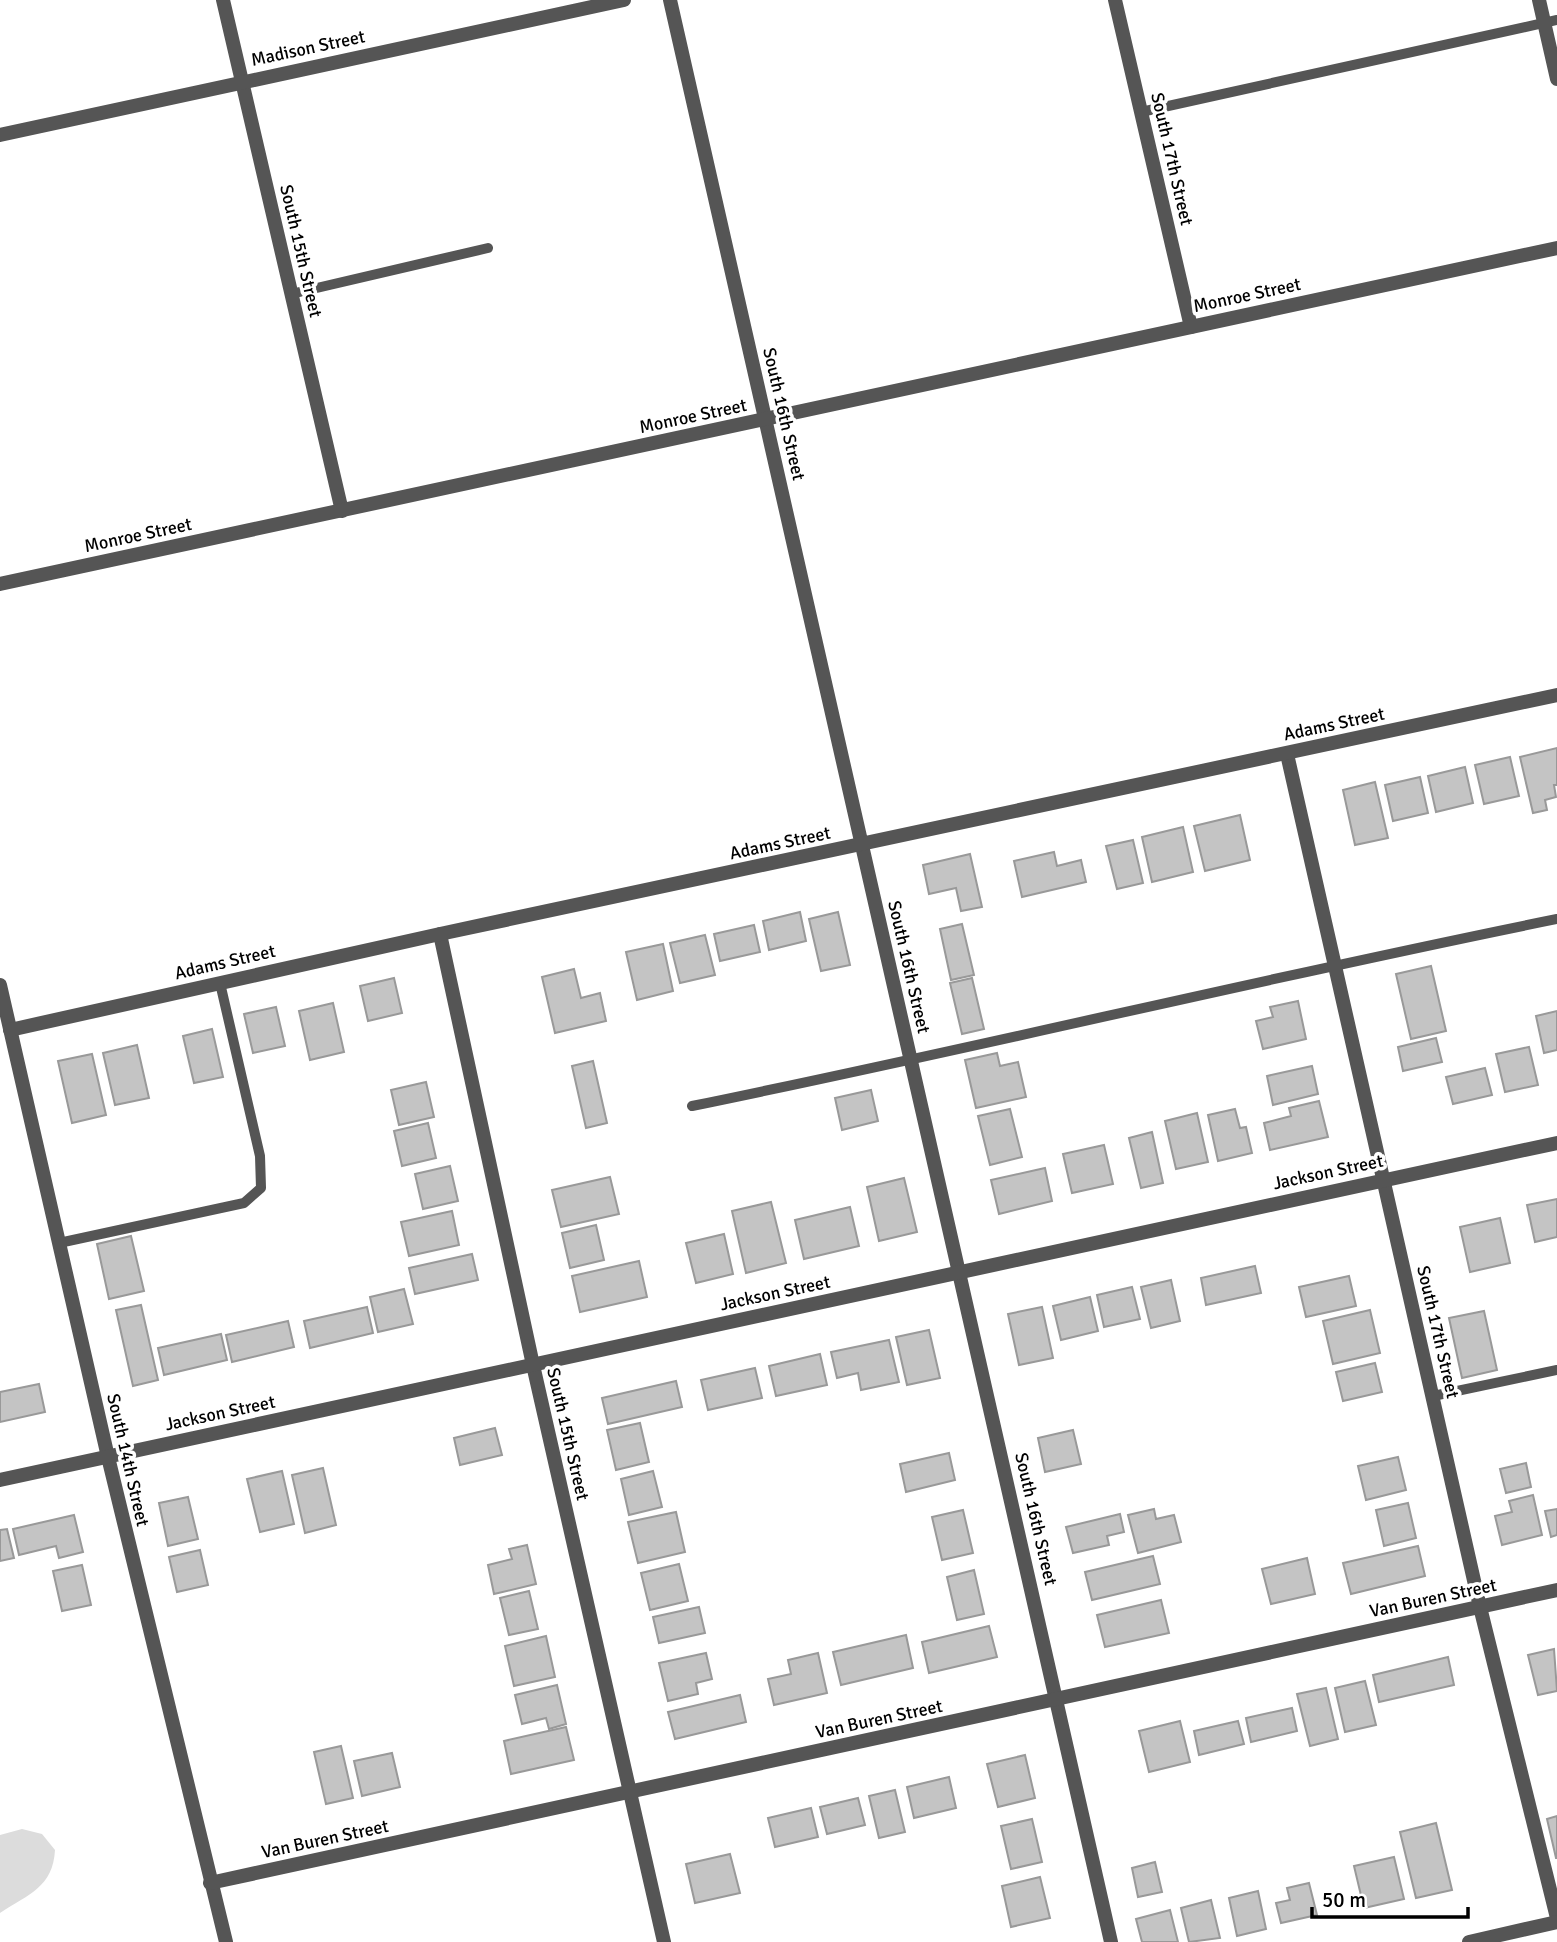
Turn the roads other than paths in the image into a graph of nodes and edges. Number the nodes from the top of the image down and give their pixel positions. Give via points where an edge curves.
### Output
1 (223, 0) edge
2 (624, 0) edge
3 (670, 0) edge
4 (1115, 0) edge
5 (1539, 0) edge
6 (1550, 21) edge
7 (1557, 79) edge
8 (242, 82) junction
9 (1141, 112) junction
10 (0, 135) edge
11 (488, 248) dead end
12 (1557, 248) edge
13 (291, 294) junction
14 (1191, 327) junction
15 (766, 420) junction
16 (342, 511) junction
17 (0, 584) edge
18 (1557, 695) edge
19 (1287, 754) junction
20 (862, 845) junction
21 (1557, 919) edge
22 (440, 934) junction
23 (1335, 964) junction
24 (220, 983) junction
25 (0, 985) edge
26 (10, 1030) junction
27 (911, 1062) junction
28 (692, 1106) dead end
29 (1557, 1143) edge
30 (1384, 1180) junction
31 (59, 1243) junction
32 (960, 1273) junction
33 (533, 1365) junction
34 (1557, 1370) edge
35 (1433, 1396) junction
36 (108, 1457) junction
37 (0, 1480) edge
38 (1557, 1590) edge
39 (1480, 1607) junction
40 (1057, 1700) junction
41 (631, 1792) junction
42 (209, 1884) junction
43 (1557, 1921) edge
44 (1496, 1939) edge
45 (226, 1942) edge
46 (664, 1942) edge
47 (1111, 1942) edge
48 (1469, 1942) edge

1 - 8 street, South 15th Street
2 - 8 street, Madison Street
3 - 15 street, South 16th Street
4 - 9 street, South 17th Street
5 - 6 street
6 - 7 street
6 - 9 lane
8 - 10 street, Madison Street
8 - 13 street, South 15th Street
9 - 14 street, South 17th Street
11 - 13 lane
12 - 14 street, Monroe Street
13 - 16 street, South 15th Street
14 - 15 street, Monroe Street
15 - 16 street, Monroe Street
15 - 20 street, South 16th Street
16 - 17 street, Monroe Street
18 - 19 street, Adams Street
19 - 20 street, Adams Street
19 - 23 street, South 17th Street
20 - 22 street, Adams Street
20 - 27 street, South 16th Street
21 - 23 lane
22 - 24 street, Adams Street
22 - 33 street, South 15th Street
23 - 27 lane
23 - 30 street, South 17th Street
24 - 26 street, Adams Street
24 - 31 lane via 260,1156 261,1188 244,1203
25 - 26 street, South 14th Street
26 - 31 street, South 14th Street
27 - 28 lane
27 - 32 street, South 16th Street
29 - 30 street, Jackson Street
30 - 32 street, Jackson Street
30 - 35 street, South 17th Street
31 - 36 street, South 14th Street
32 - 33 street, Jackson Street
32 - 40 street, South 16th Street
33 - 36 street, Jackson Street
33 - 41 street, South 15th Street
34 - 35 lane
35 - 39 street, South 17th Street
36 - 37 street, Jackson Street
36 - 42 street, South 14th Street
38 - 39 street, Van Buren Street
39 - 40 street, Van Buren Street
39 - 43 street, South 17th Street
40 - 41 street, Van Buren Street
40 - 47 street, South 16th Street
41 - 42 street, Van Buren Street
41 - 46 street, South 15th Street
42 - 45 street, South 14th Street
43 - 44 street
44 - 48 street

